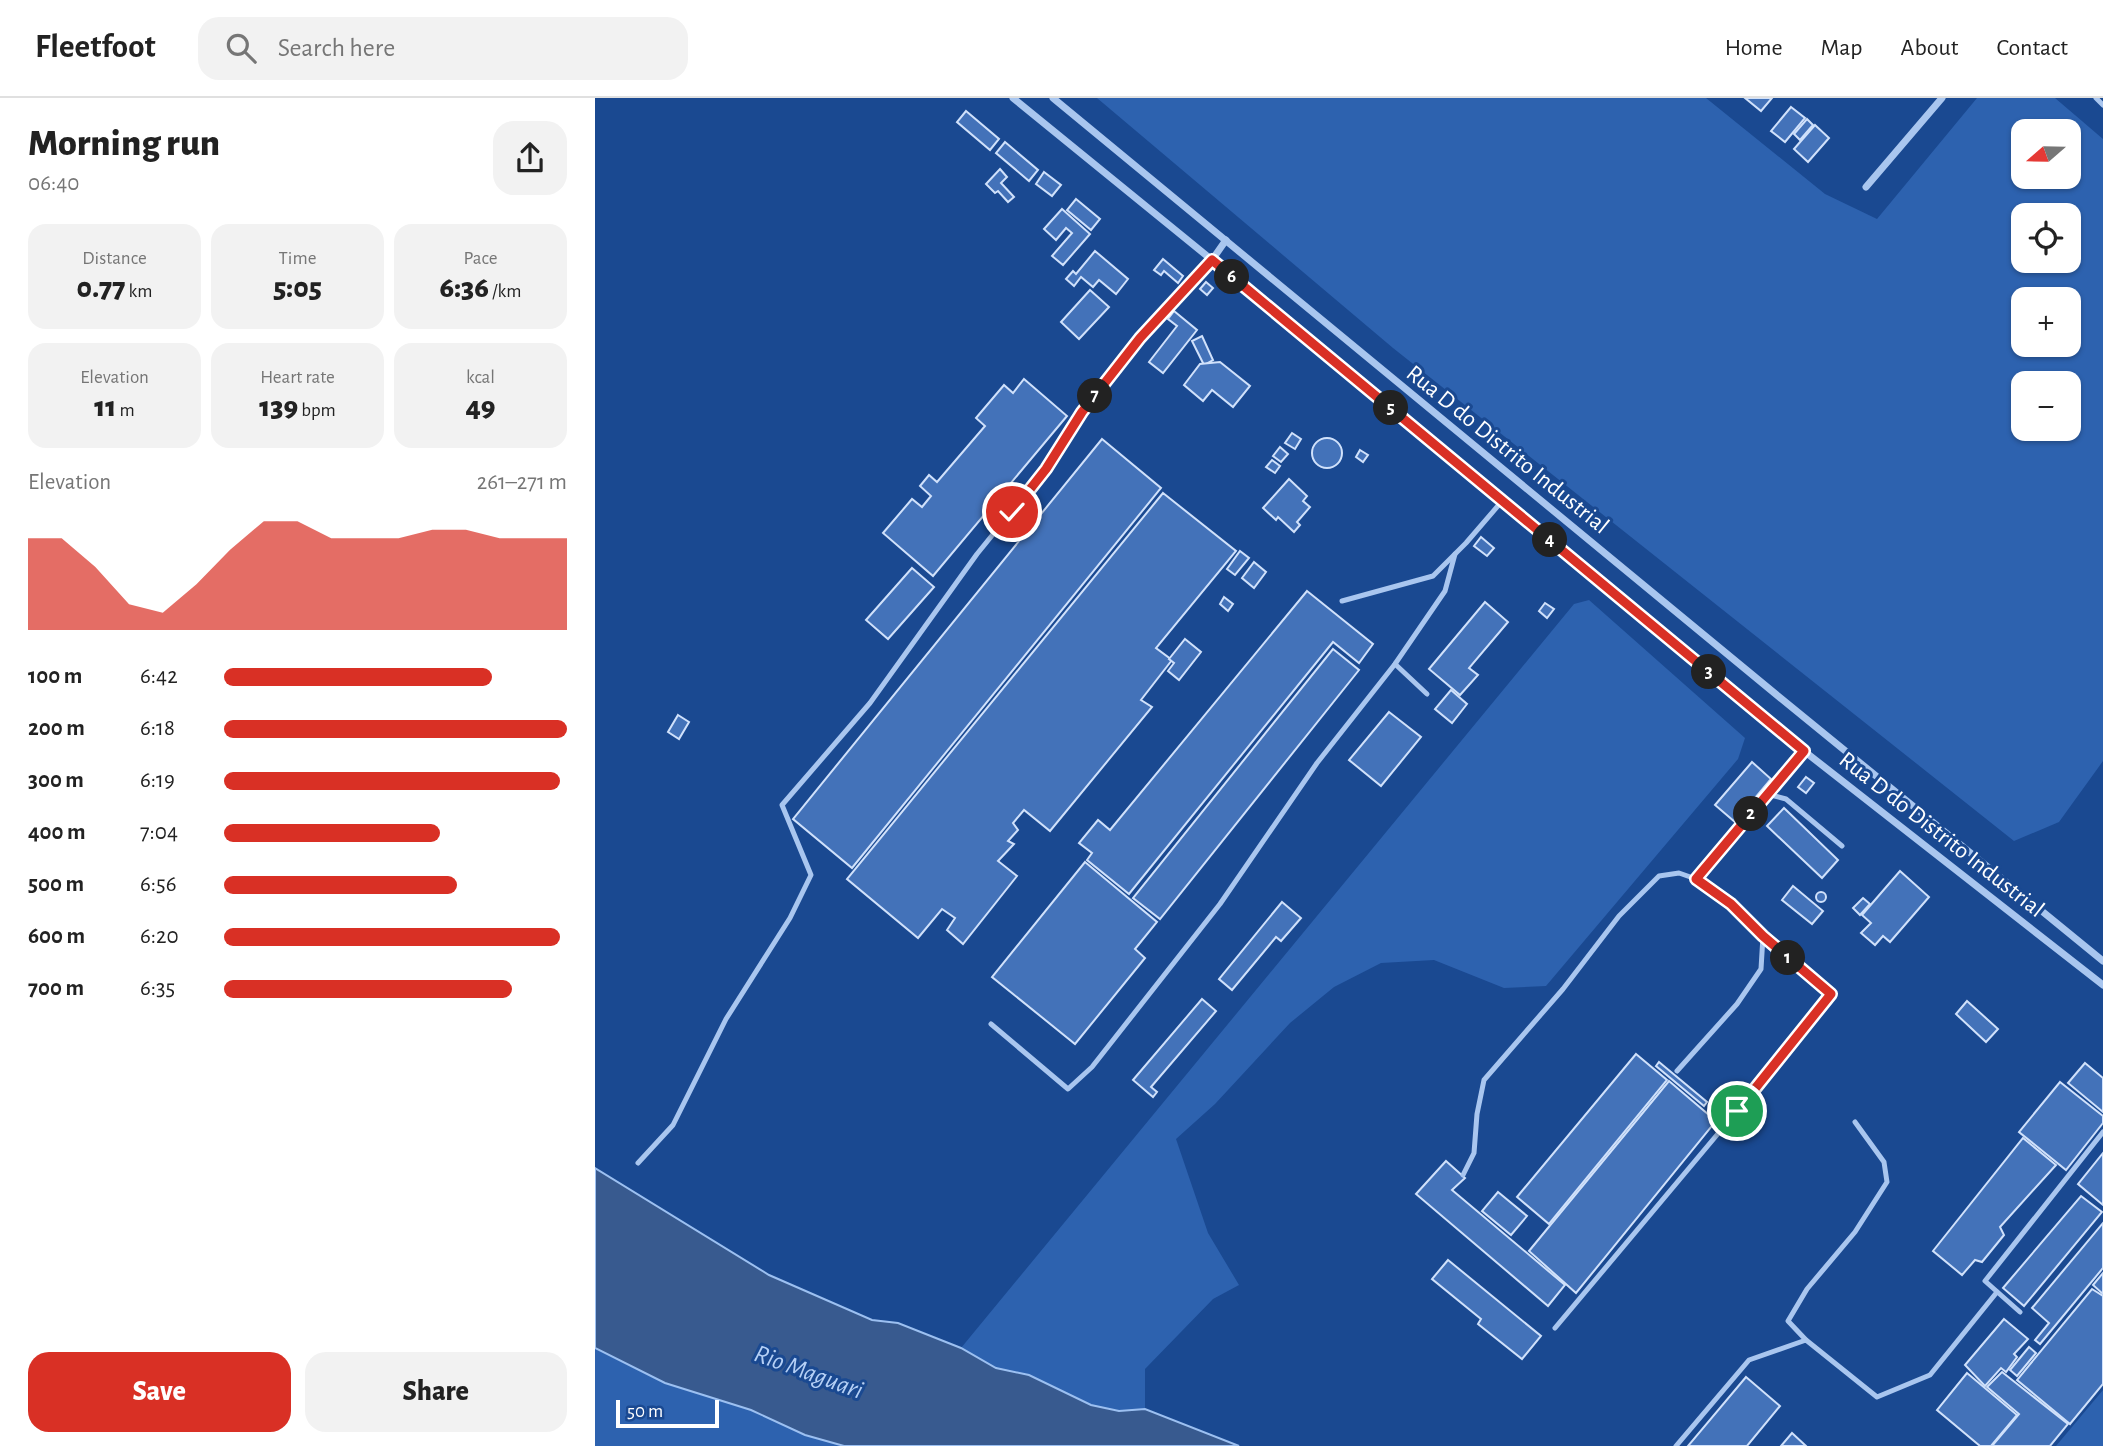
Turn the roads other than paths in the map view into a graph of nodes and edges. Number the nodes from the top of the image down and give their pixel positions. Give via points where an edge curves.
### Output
1 (1013, 98) edge
2 (1053, 98) edge
3 (1942, 98) edge
4 (2096, 98) edge
5 (2103, 105) edge
6 (1866, 187) dead end
7 (1226, 240) junction
8 (1212, 260) junction
9 (1503, 500) junction
10 (1455, 554) junction
11 (1342, 601) dead end
12 (1395, 664) junction
13 (1427, 694) dead end
14 (1804, 751) junction
15 (1767, 794) junction
16 (1842, 846) dead end
17 (1696, 879) junction
18 (1763, 936) junction
19 (2103, 961) edge
20 (2103, 985) edge
21 (991, 1024) dead end
22 (1677, 1071) dead end
23 (1855, 1122) dead end
24 (2103, 1132) edge
25 (638, 1163) dead end
26 (1463, 1175) dead end
27 (1997, 1292) junction
28 (2020, 1312) dead end
29 (1555, 1328) dead end
30 (1806, 1340) junction
31 (1676, 1446) edge

1 - 8 street, Rua D do Distrito Industrial
2 - 7 street, Rua D do Distrito Industrial
3 - 6 street
4 - 5 lane
7 - 8 street
7 - 19 street, Rua D do Distrito Industrial
8 - 9 street, Rua D do Distrito Industrial
8 - 25 lane via 1140,338 870,703 782,804 811,874 790,918 726,1019 673,1125
9 - 10 lane
9 - 14 street, Rua D do Distrito Industrial
10 - 11 lane via 1433,576
10 - 12 lane via 1445,591
12 - 13 lane
12 - 21 lane via 1318,763 1220,904 1091,1067 1068,1088
14 - 15 lane
14 - 20 street, Rua D do Distrito Industrial
15 - 16 lane via 1786,799
15 - 17 lane
17 - 18 lane via 1731,904
17 - 26 lane via 1679,873 1659,876 1619,916 1484,1080 1474,1153
18 - 22 lane via 1761,969 1737,1004
18 - 29 lane via 1831,994
23 - 30 lane via 1884,1162 1888,1182 1788,1321
24 - 27 lane via 1985,1281
27 - 28 lane
27 - 30 lane via 1930,1375 1877,1397
30 - 31 lane via 1749,1360

